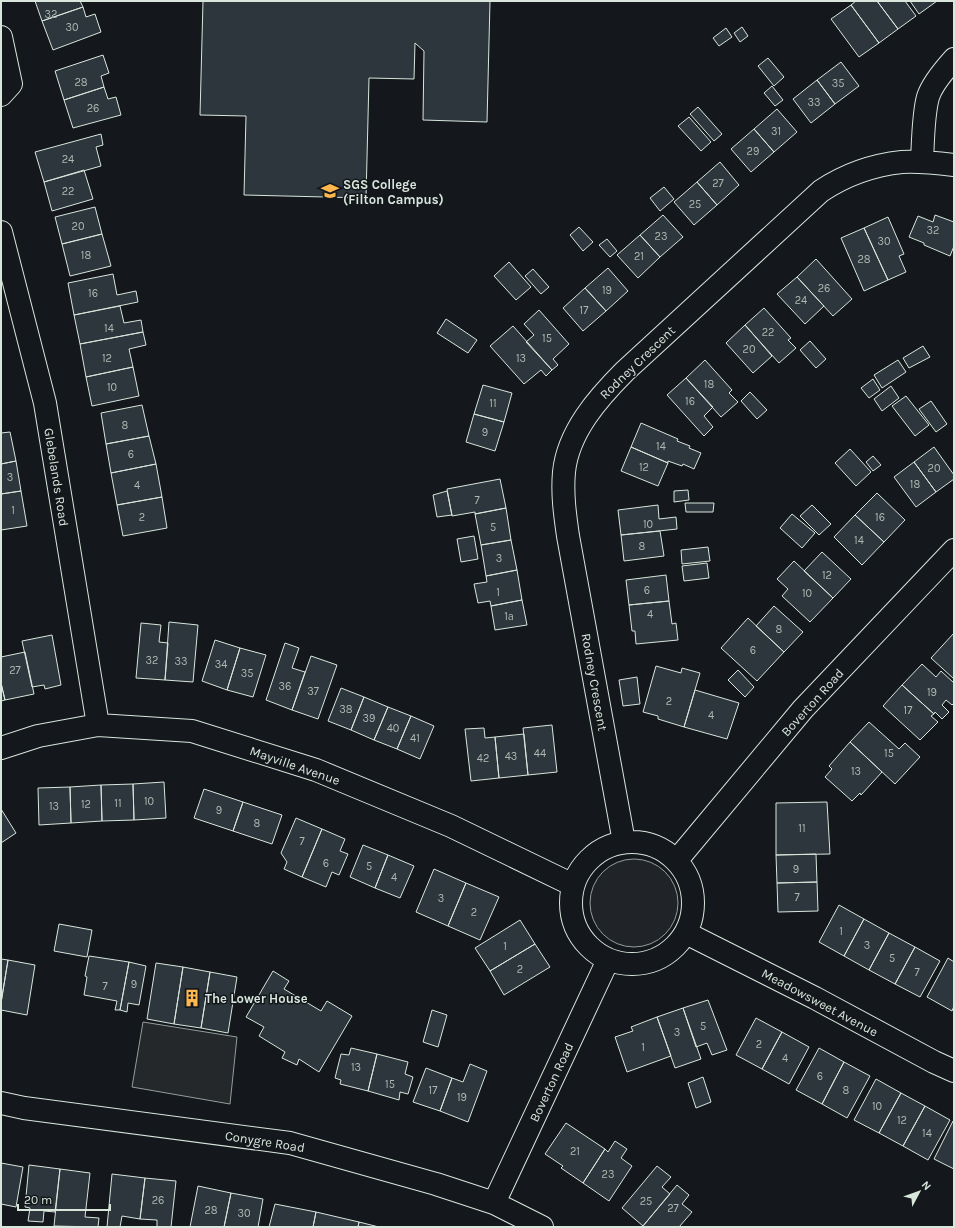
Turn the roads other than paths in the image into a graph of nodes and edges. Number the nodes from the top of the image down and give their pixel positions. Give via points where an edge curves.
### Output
1 (1, 37) edge
2 (954, 59) edge
3 (1, 95) edge
4 (922, 162) junction
5 (954, 165) edge
6 (1, 232) edge
7 (954, 550) edge
8 (98, 725) junction
9 (1, 748) edge
10 (624, 842) junction
11 (677, 860) junction
12 (573, 885) junction
13 (686, 933) junction
14 (608, 960) junction
15 (954, 1071) edge
16 (1, 1103) edge
17 (494, 1203) junction
18 (542, 1227) edge

1 - 3 street via 11,84
2 - 4 street via 938,77 928,97
4 - 5 street, Rodney Crescent
4 - 10 street, Rodney Crescent via 902,162 866,170 847,176 821,191 625,371 595,404 578,429 564,470 565,516
6 - 8 street, Glebelands Road via 45,403
7 - 11 street, Boverton Road via 804,709
8 - 9 street, Mayville Avenue via 38,736
8 - 12 street, Mayville Avenue via 192,731 316,770 451,826
10 - 11 street via 643,842 661,848
10 - 12 street via 607,846 592,856 581,869
11 - 13 street via 688,876 693,895 693,914
12 - 14 street via 571,903 574,920 581,936 593,950
13 - 14 street via 676,947 660,958 638,964
13 - 15 street, Meadowsweet Avenue
14 - 17 street, Boverton Road
16 - 17 street, Conygre Road via 290,1143
17 - 18 street, Conygre Road

